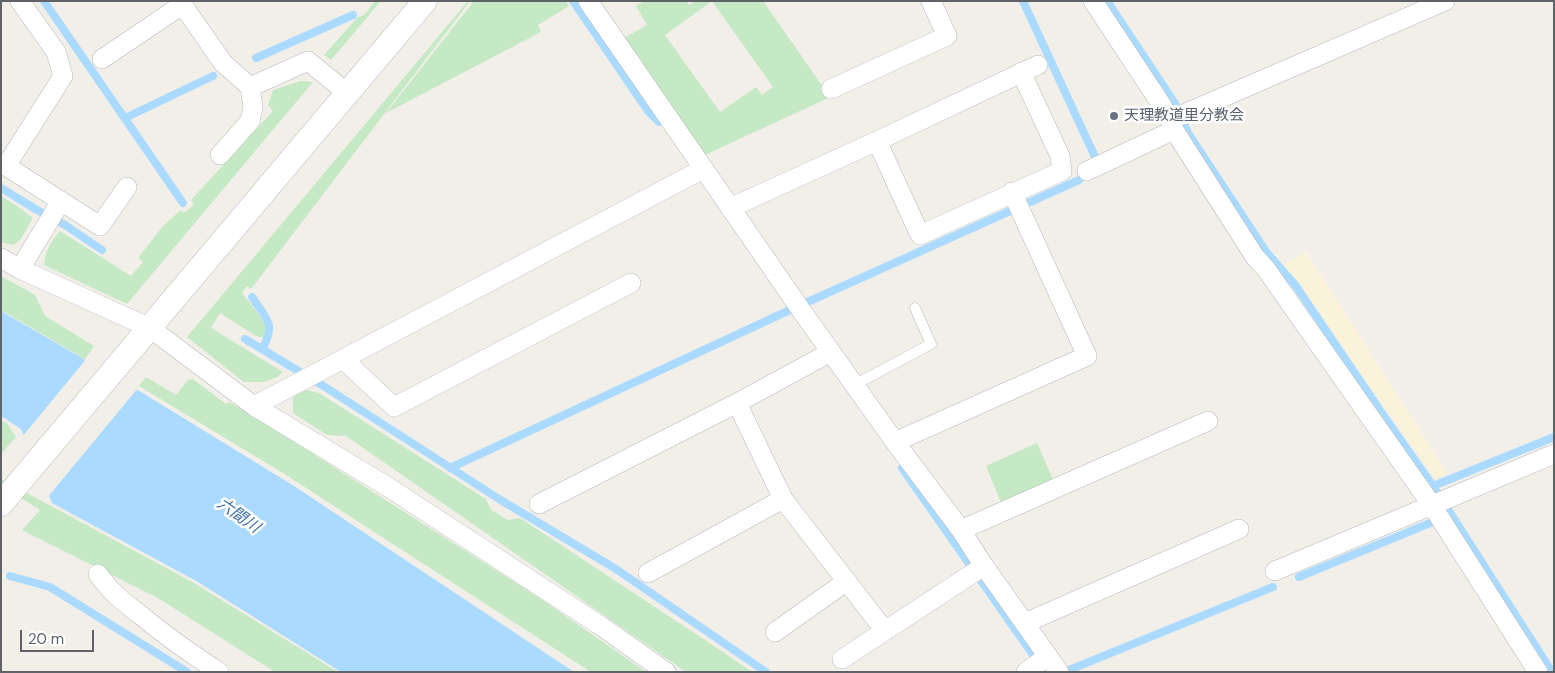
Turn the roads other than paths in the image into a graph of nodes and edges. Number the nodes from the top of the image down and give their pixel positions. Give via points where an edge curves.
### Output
1 (20, 1) edge
2 (425, 1) edge
3 (588, 1) edge
4 (931, 1) edge
5 (1093, 1) edge
6 (1445, 1) edge
7 (181, 3) edge
8 (102, 59) dead end
9 (250, 87) junction
10 (832, 89) dead end
11 (347, 93) junction
12 (1176, 120) junction
13 (877, 141) junction
14 (220, 155) dead end
15 (703, 169) junction
16 (1087, 171) dead end
17 (126, 187) dead end
18 (1017, 203) junction
19 (730, 208) junction
20 (54, 213) junction
21 (1, 258) edge
22 (20, 269) junction
23 (631, 283) dead end
24 (915, 308) dead end
25 (150, 328) junction
26 (831, 352) junction
27 (343, 359) junction
28 (854, 385) junction
29 (737, 403) junction
30 (254, 406) junction
31 (1208, 421) dead end
32 (895, 442) junction
33 (1554, 454) edge
34 (783, 499) junction
35 (1, 504) edge
36 (539, 504) dead end
37 (1440, 508) junction
38 (1239, 529) dead end
39 (961, 530) junction
40 (977, 570) junction
41 (1275, 571) dead end
42 (648, 573) dead end
43 (98, 574) dead end
44 (848, 581) junction
45 (1025, 624) junction
46 (885, 631) junction
47 (776, 632) dead end
48 (842, 659) dead end
49 (1038, 664) edge
50 (219, 672) edge
51 (666, 672) edge
52 (1060, 672) edge
53 (1538, 672) edge

1 - 20 street via 56,52 63,76 6,166
2 - 11 street
3 - 15 street
4 - 10 street via 947,36
5 - 12 street
6 - 12 street
7 - 8 street
7 - 9 street via 223,63
9 - 11 street via 308,61
9 - 14 street via 253,107 250,121
11 - 25 street
12 - 16 street
12 - 37 street via 1255,257
13 - 18 street via 920,234
13 - 18 street via 1030,69 1062,170
13 - 19 street
15 - 19 street
15 - 27 street
17 - 20 street via 100,226
18 - 32 street via 1087,356
19 - 26 street
20 - 22 street
21 - 22 street
22 - 25 street
23 - 27 street via 394,408
24 - 28 lane via 931,344
25 - 30 street
25 - 35 street
26 - 28 street
26 - 29 street
27 - 30 street
28 - 32 street
29 - 34 street
29 - 36 street
30 - 51 street via 396,492
31 - 39 street
32 - 39 street
33 - 37 street
34 - 42 street
34 - 44 street
37 - 41 street
37 - 53 street
38 - 45 street
39 - 40 street
40 - 45 street
40 - 46 street
43 - 50 street via 126,604
44 - 46 street
44 - 47 street
45 - 49 street
46 - 48 street
49 - 52 street

